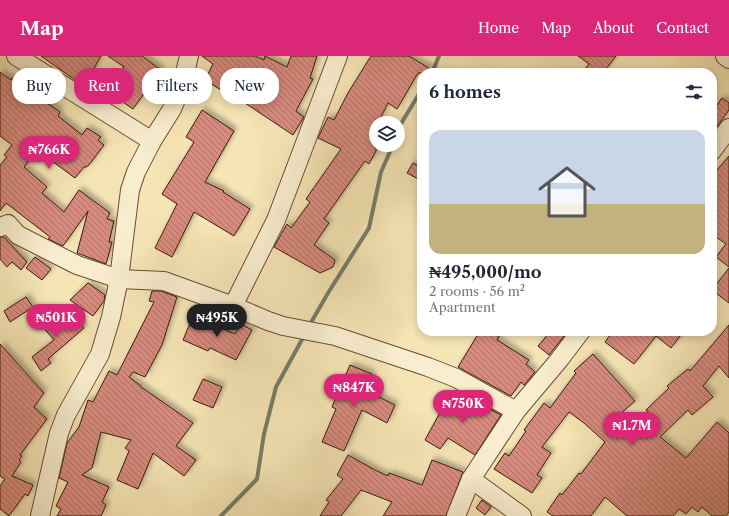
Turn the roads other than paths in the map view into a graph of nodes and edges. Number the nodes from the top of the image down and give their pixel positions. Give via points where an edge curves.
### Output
1 (16, 56) edge
2 (189, 56) edge
3 (338, 56) edge
4 (725, 56) edge
5 (729, 59) edge
6 (729, 128) edge
7 (152, 141) junction
8 (717, 144) edge
9 (0, 227) edge
10 (119, 278) junction
11 (234, 306) junction
12 (577, 336) edge
13 (516, 411) junction
14 (471, 480) junction
15 (40, 516) edge
16 (456, 516) edge
17 (522, 516) edge

1 - 7 street
2 - 7 street via 182,85 172,109
3 - 11 street via 276,220
4 - 5 street
6 - 8 street
7 - 10 street via 130,190
9 - 10 street via 8,224 18,235 77,265
10 - 11 street via 164,281
10 - 15 street via 112,317 100,354 66,415 59,433
11 - 13 street via 276,324 335,336 428,367 456,378
12 - 13 street
13 - 14 street
14 - 16 street
14 - 17 street

